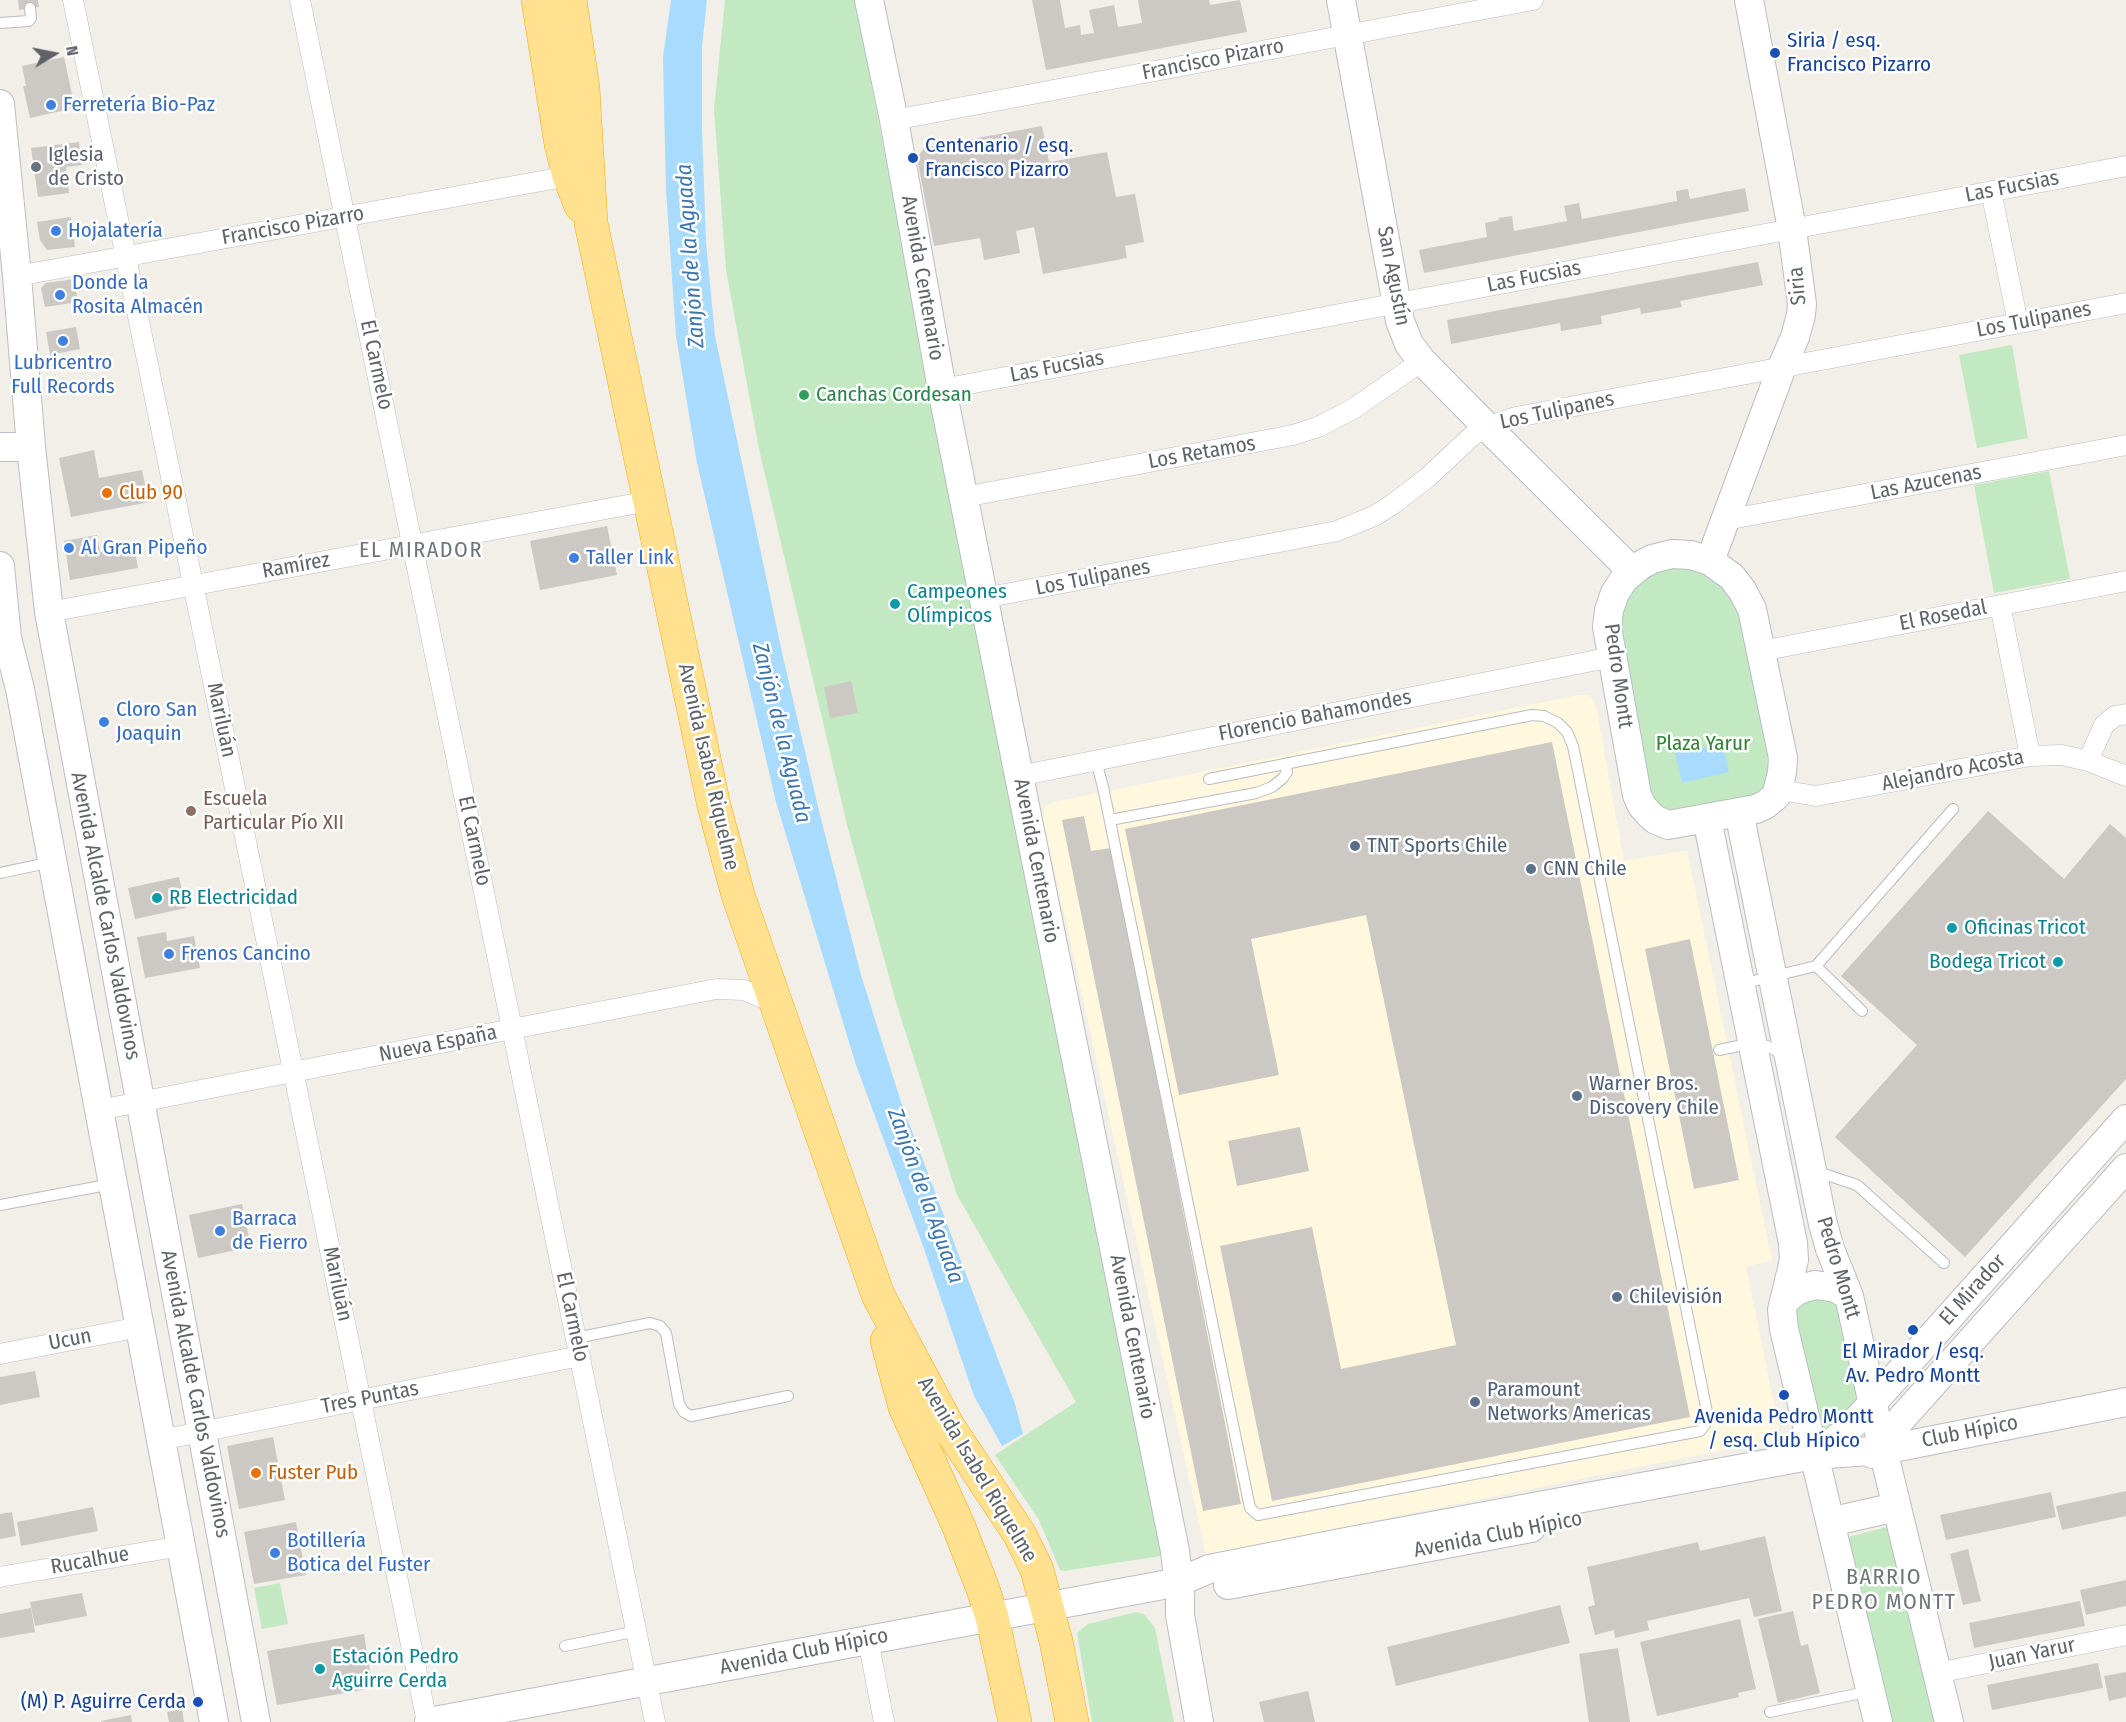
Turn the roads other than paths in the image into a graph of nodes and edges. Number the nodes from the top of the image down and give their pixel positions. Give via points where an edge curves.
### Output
1 (73, 0) edge
2 (300, 0) edge
3 (538, 0) edge
4 (570, 0) edge
5 (869, 0) edge
6 (1341, 0) edge
7 (1533, 0) edge
8 (1749, 0) edge
9 (30, 8) dead end
10 (0, 24) edge
11 (1348, 35) junction
12 (0, 105) edge
13 (0, 111) edge
14 (894, 120) junction
15 (2126, 166) edge
16 (569, 176) junction
17 (1991, 191) junction
18 (345, 217) junction
19 (591, 223) junction
20 (1792, 229) junction
21 (126, 256) junction
22 (8, 277) edge
23 (1397, 303) junction
24 (2126, 303) edge
25 (2018, 323) junction
26 (1422, 361) junction
27 (1782, 367) junction
28 (942, 388) junction
29 (1487, 427) junction
30 (2126, 445) edge
31 (0, 447) edge
32 (31, 447) junction
33 (964, 496) junction
34 (649, 501) junction
35 (1726, 520) junction
36 (413, 545) junction
37 (1710, 561) junction
38 (0, 566) edge
39 (1632, 571) junction
40 (2126, 581) edge
41 (194, 585) junction
42 (984, 598) junction
43 (2000, 605) junction
44 (49, 612) junction
45 (2, 616) edge
46 (1761, 651) junction
47 (1612, 657) junction
48 (62, 683) junction
49 (20, 689) junction
50 (2126, 714) edge
51 (2030, 756) junction
52 (1096, 760) junction
53 (2088, 761) junction
54 (1285, 764) junction
55 (1018, 776) junction
56 (2126, 776) edge
57 (1209, 779) dead end
58 (1779, 786) junction
59 (1953, 809) dead end
60 (1739, 812) junction
61 (1707, 819) junction
62 (1110, 820) junction
63 (94, 853) junction
64 (52, 862) junction
65 (0, 873) edge
66 (1815, 966) junction
67 (1772, 976) junction
68 (1741, 984) junction
69 (775, 1003) junction
70 (1862, 1011) dead end
71 (512, 1029) junction
72 (1753, 1043) junction
73 (1719, 1050) dead end
74 (1790, 1061) junction
75 (293, 1072) junction
76 (140, 1102) junction
77 (99, 1110) junction
78 (2126, 1119) edge
79 (151, 1160) junction
80 (2126, 1168) edge
81 (1812, 1170) junction
82 (113, 1186) junction
83 (158, 1198) junction
84 (0, 1205) edge
85 (166, 1243) junction
86 (125, 1251) junction
87 (1944, 1263) dead end
88 (174, 1283) junction
89 (133, 1293) junction
90 (878, 1295) junction
91 (1849, 1296) junction
92 (1784, 1301) junction
93 (140, 1326) junction
94 (578, 1347) junction
95 (0, 1354) edge
96 (788, 1396) dead end
97 (361, 1400) junction
98 (1918, 1401) junction
99 (2126, 1402) edge
100 (1872, 1403) junction
101 (202, 1431) junction
102 (1936, 1439) junction
103 (161, 1440) junction
104 (1883, 1450) junction
105 (1816, 1464) junction
106 (1896, 1507) junction
107 (1830, 1522) junction
108 (183, 1559) junction
109 (228, 1571) junction
110 (0, 1577) edge
111 (1179, 1582) junction
112 (233, 1601) junction
113 (1048, 1606) junction
114 (194, 1615) junction
115 (992, 1617) junction
116 (637, 1631) junction
117 (2126, 1635) edge
118 (868, 1640) junction
119 (566, 1646) dead end
120 (1937, 1673) junction
121 (647, 1681) junction
122 (1871, 1690) junction
123 (1770, 1712) dead end
124 (214, 1722) edge
125 (256, 1722) edge
126 (428, 1722) edge
127 (656, 1722) edge
128 (884, 1722) edge
129 (1015, 1722) edge
130 (1072, 1722) edge
131 (1199, 1722) edge
132 (1878, 1722) edge
133 (1949, 1722) edge

1 - 21 street, Mariluán
2 - 18 street, El Carmelo
3 - 16 highway, Avenida Isabel Riquelme
4 - 19 highway, Avenida Isabel Riquelme via 583,88
5 - 14 main road, Avenida Centenario
6 - 11 main road, San Agustín
7 - 11 street, Francisco Pizarro
8 - 20 main road, Siria
9 - 10 lane via 29,21
11 - 14 street, Francisco Pizarro
11 - 23 main road, San Agustín
12 - 13 main road, Avenida Alcalde Carlos Valdovinos
13 - 22 main road, Avenida Alcalde Carlos Valdovinos
14 - 28 main road, Avenida Centenario
15 - 17 street, Las Fucsias
16 - 18 street, Francisco Pizarro
16 - 19 highway, Avenida Isabel Riquelme
17 - 20 street, Las Fucsias
17 - 25 street
18 - 21 street, Francisco Pizarro
18 - 36 street, El Carmelo
19 - 34 highway, Avenida Isabel Riquelme
20 - 23 street, Las Fucsias
20 - 27 main road, Siria via 1801,315
21 - 22 street, Francisco Pizarro
21 - 41 street, Mariluán
22 - 32 main road, Avenida Alcalde Carlos Valdovinos
23 - 26 main road, San Agustín via 1404,334
23 - 28 street, Las Fucsias
24 - 25 street, Los Tulipanes
25 - 27 street, Los Tulipanes
26 - 29 main road, San Agustín
26 - 33 street, Los Retamos via 1353,410 1293,435
27 - 29 street, Los Tulipanes via 1516,417
27 - 35 main road, Siria
28 - 33 main road, Avenida Centenario
29 - 39 main road, San Agustín
29 - 42 street, Los Tulipanes via 1393,504 1337,531
30 - 35 street, Las Azucenas
31 - 32 main road
32 - 44 main road, Avenida Alcalde Carlos Valdovinos
33 - 42 main road, Avenida Centenario
34 - 36 street, Ramírez
34 - 69 highway, Avenida Isabel Riquelme via 723,845
35 - 37 main road, Siria
36 - 41 street, Ramírez
36 - 71 street, El Carmelo
37 - 39 main road, Pedro Montt via 1671,554 1652,559
37 - 46 main road, Pedro Montt via 1732,577 1742,591 1752,609
38 - 45 main road, Avenida Alcalde Carlos Valdovinos
39 - 47 main road, Pedro Montt via 1615,593 1609,610 1607,627
40 - 43 street, El Rosedal
41 - 44 street, Ramírez
41 - 75 street, Mariluán
42 - 55 main road, Avenida Centenario
43 - 46 street, El Rosedal
43 - 51 street
44 - 45 main road
44 - 48 main road, Avenida Alcalde Carlos Valdovinos
45 - 49 main road, Avenida Alcalde Carlos Valdovinos
46 - 58 main road, Pedro Montt via 1783,758
47 - 52 street, Florencio Bahamondes
47 - 61 main road, Pedro Montt via 1642,806 1656,820 1668,825
48 - 49 main road
48 - 63 main road, Avenida Alcalde Carlos Valdovinos
49 - 64 main road, Avenida Alcalde Carlos Valdovinos
50 - 53 street via 2115,716 2104,725
51 - 53 street, Alejandro Acosta via 2062,755
51 - 58 street, Alejandro Acosta via 1816,796
52 - 55 street, Florencio Bahamondes
52 - 62 lane
53 - 56 street, Alejandro Acosta
54 - 57 lane
54 - 62 lane via 1287,772 1283,778 1256,793
54 - 62 lane via 1532,716 1544,716 1567,732 1708,1417 1700,1431 1258,1515 1250,1508
55 - 111 main road, Avenida Centenario
58 - 60 main road, Pedro Montt via 1765,805
59 - 66 lane
60 - 61 main road, Pedro Montt
60 - 67 main road, Pedro Montt
61 - 68 main road, Pedro Montt
63 - 64 main road
63 - 76 main road, Avenida Alcalde Carlos Valdovinos
64 - 65 lane
64 - 77 main road, Avenida Alcalde Carlos Valdovinos
66 - 67 lane
66 - 70 lane
67 - 68 lane
67 - 74 main road, Pedro Montt
68 - 72 main road, Pedro Montt
69 - 71 street, Nueva España via 744,990 716,989
69 - 90 highway, Avenida Isabel Riquelme
71 - 75 street, Nueva España
71 - 94 street, El Carmelo
72 - 73 lane
72 - 74 lane via 1776,1049
72 - 92 main road, Pedro Montt via 1795,1252
74 - 81 main road, Pedro Montt
75 - 76 street, Nueva España
75 - 97 street, Mariluán
76 - 77 street, Nueva España
76 - 79 main road, Avenida Alcalde Carlos Valdovinos
77 - 82 main road, Avenida Alcalde Carlos Valdovinos
78 - 100 main road, El Mirador
79 - 82 main road via 138,1173 124,1175
79 - 83 main road, Avenida Alcalde Carlos Valdovinos
80 - 98 main road, El Mirador
81 - 87 lane via 1857,1185
81 - 91 main road, Pedro Montt via 1830,1249
82 - 83 main road
82 - 84 lane
82 - 86 main road, Avenida Alcalde Carlos Valdovinos
83 - 85 main road, Avenida Alcalde Carlos Valdovinos
85 - 86 main road via 154,1258 146,1260 138,1260
85 - 88 main road, Avenida Alcalde Carlos Valdovinos
86 - 89 main road, Avenida Alcalde Carlos Valdovinos
88 - 89 main road via 148,1276
88 - 101 main road, Avenida Alcalde Carlos Valdovinos
89 - 93 main road, Avenida Alcalde Carlos Valdovinos
90 - 113 highway, Avenida Isabel Riquelme via 948,1426 1020,1535
90 - 115 highway, Avenida Isabel Riquelme via 905,1407 959,1527
91 - 92 main road via 1836,1288 1815,1285 1798,1290
91 - 100 main road, Pedro Montt
92 - 105 main road, Pedro Montt via 1784,1329
93 - 95 street, Ucun
93 - 103 main road, Avenida Alcalde Carlos Valdovinos
94 - 96 lane via 650,1323 660,1326 666,1333 679,1404 691,1416
94 - 97 street, Tres Puntas
94 - 116 street, El Carmelo
97 - 101 street, Tres Puntas
97 - 126 street, Mariluán
98 - 102 main road via 1921,1418
98 - 104 main road, El Mirador via 1894,1427
99 - 102 main road, Club Hípico
100 - 104 main road, Pedro Montt
100 - 105 main road, El Mirador
101 - 103 street, Tres Puntas
101 - 109 main road, Avenida Alcalde Carlos Valdovinos
102 - 104 main road, Club Hípico
103 - 108 main road, Avenida Alcalde Carlos Valdovinos
104 - 105 main road, Club Hípico
104 - 106 main road, Pedro Montt
105 - 107 main road, Pedro Montt
105 - 111 main road, Avenida Club Hípico via 1353,1552 1209,1569
106 - 107 main road
106 - 120 main road, Pedro Montt
107 - 122 main road, Pedro Montt
108 - 109 main road via 195,1582 207,1585
108 - 110 street, Rucalhue
108 - 114 main road, Avenida Alcalde Carlos Valdovinos
109 - 112 main road, Avenida Alcalde Carlos Valdovinos
111 - 113 main road, Avenida Club Hípico
111 - 131 main road, Avenida Centenario via 1179,1615
112 - 114 main road via 212,1594 205,1596 198,1601
112 - 125 main road, Avenida Alcalde Carlos Valdovinos
113 - 115 main road, Avenida Club Hípico
113 - 130 highway, Avenida Isabel Riquelme
114 - 124 main road, Avenida Alcalde Carlos Valdovinos
115 - 118 main road, Avenida Club Hípico
115 - 129 highway, Avenida Isabel Riquelme
116 - 119 lane
116 - 121 street, El Carmelo
117 - 120 street, Juan Yarur
118 - 121 main road, Avenida Club Hípico
118 - 128 street
120 - 133 main road, Pedro Montt
121 - 126 main road, Avenida Club Hípico
121 - 127 street, El Carmelo
122 - 123 lane
122 - 132 main road, Pedro Montt

